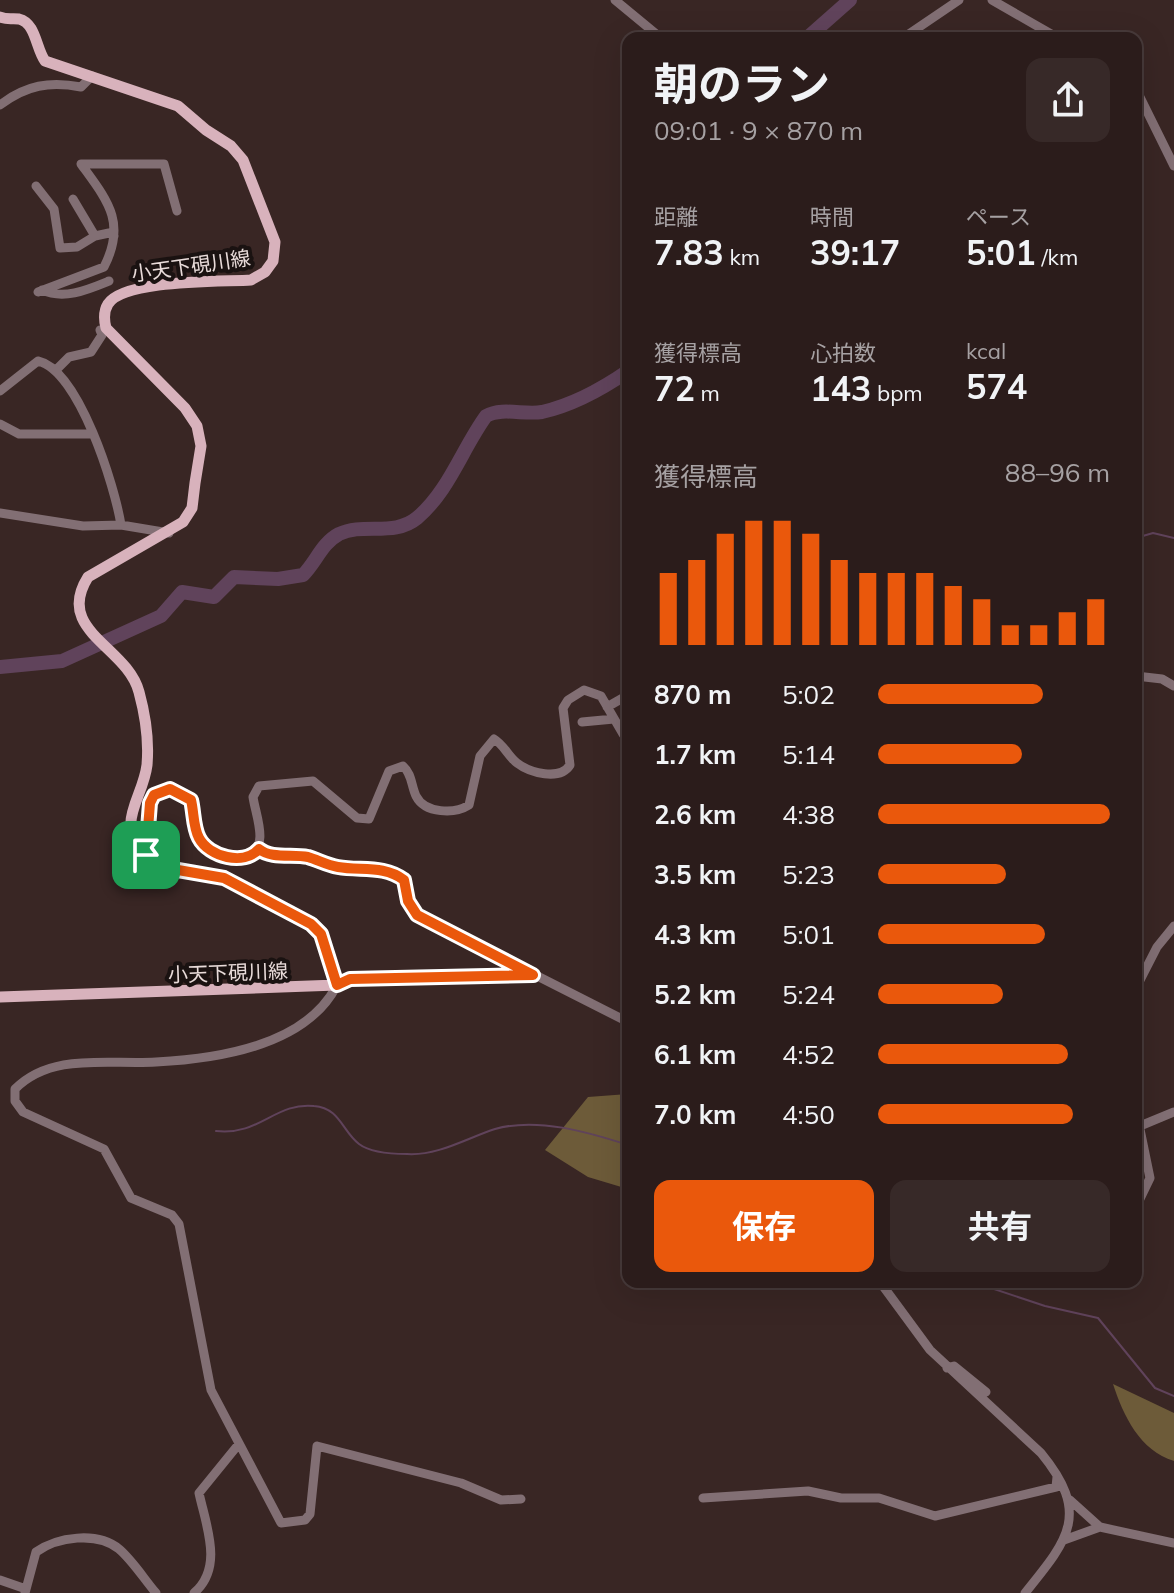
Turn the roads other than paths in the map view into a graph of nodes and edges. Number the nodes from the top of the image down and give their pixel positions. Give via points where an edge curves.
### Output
1 (615, 0) edge
2 (959, 0) edge
3 (992, 0) edge
4 (0, 17) edge
5 (654, 32) edge
6 (912, 32) edge
7 (1048, 32) edge
8 (92, 76) junction
9 (1142, 101) edge
10 (1, 103) edge
11 (1174, 166) edge
12 (36, 186) dead end
13 (73, 199) dead end
14 (177, 211) dead end
15 (95, 236) junction
16 (114, 236) junction
17 (109, 281) dead end
18 (100, 330) dead end
19 (56, 370) junction
20 (0, 391) edge
21 (0, 424) edge
22 (93, 434) junction
23 (0, 513) edge
24 (121, 525) junction
25 (169, 533) junction
26 (1142, 677) edge
27 (1174, 686) edge
28 (622, 698) edge
29 (607, 707) junction
30 (614, 719) junction
31 (582, 722) dead end
32 (622, 729) edge
33 (259, 849) junction
34 (146, 855) junction
35 (1174, 926) edge
36 (533, 975) junction
37 (1142, 976) edge
38 (336, 986) junction
39 (0, 997) edge
40 (622, 1019) edge
41 (1174, 1112) edge
42 (1142, 1125) edge
43 (1142, 1136) edge
44 (1142, 1198) edge
45 (884, 1288) edge
46 (947, 1368) junction
47 (986, 1392) dead end
48 (238, 1445) junction
49 (1056, 1472) junction
50 (703, 1498) dead end
51 (521, 1499) dead end
52 (1070, 1500) junction
53 (1100, 1527) junction
54 (1064, 1540) junction
55 (1174, 1543) edge
56 (0, 1580) edge
57 (26, 1591) edge
58 (156, 1593) edge
59 (194, 1593) edge
60 (1025, 1593) edge

1 - 5 street
2 - 6 street
3 - 7 street
4 - 8 main road, 小天下硯川線 via 28,25 45,61
8 - 10 street via 81,87 50,83
8 - 25 main road, 小天下硯川線 via 178,106 231,146 243,160 275,242 273,261 251,280 149,287 107,305 106,328 197,426 201,446 192,508
9 - 11 street
12 - 15 street via 54,209 60,248 77,247
13 - 15 street
14 - 16 street via 164,164 81,164 113,209
15 - 16 street
16 - 17 street via 104,267 40,291 72,293
18 - 19 street via 91,352 69,357
19 - 20 street via 38,361
19 - 22 street
21 - 22 street via 19,434
22 - 24 street via 107,465
23 - 24 street via 83,526
24 - 25 street
25 - 34 main road, 小天下硯川線 via 88,577 77,607 84,624 138,689 147,761 129,828
26 - 27 street
28 - 29 street
29 - 30 street
29 - 33 street via 594,691 584,690 568,700 563,719 570,765 558,775 531,770 494,739 488,742 469,805 458,810 423,804 403,766 389,771 369,819 357,818 313,781 259,786 253,797
30 - 31 street
30 - 32 street
33 - 34 street via 249,857 212,852 199,839 191,800 170,789 154,795 150,803
33 - 36 street via 397,875 404,880 417,915
34 - 38 main road via 178,870 224,878 311,924 321,934
35 - 37 street
36 - 38 street via 350,979
36 - 40 street
38 - 39 main road, 小天下硯川線
38 - 48 street via 325,1006 305,1023 251,1047 155,1062 58,1066 37,1072 15,1089 23,1112 104,1149 131,1198 172,1215 179,1224 199,1312 204,1366
41 - 42 street
43 - 44 street via 1150,1178
45 - 46 street
46 - 47 street via 954,1366
46 - 49 street
48 - 51 street via 281,1523 305,1520 310,1514 317,1446 461,1483 501,1500
48 - 59 street via 199,1493 212,1559
49 - 50 street via 1056,1487 935,1516 879,1498 808,1491
49 - 52 street
52 - 53 street
52 - 54 street
53 - 54 street
53 - 55 street
54 - 60 street
56 - 57 street
57 - 58 street via 36,1552 72,1537 118,1548

